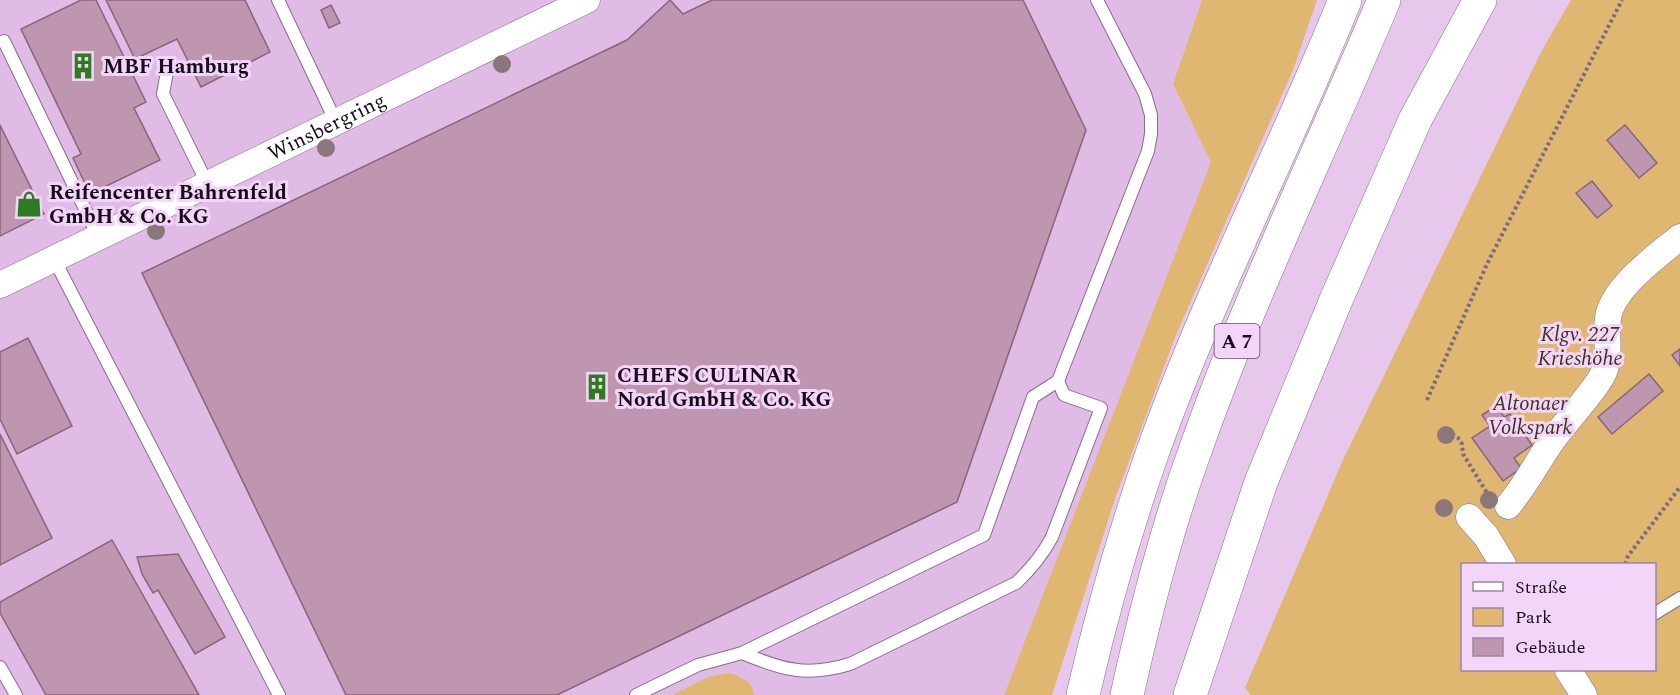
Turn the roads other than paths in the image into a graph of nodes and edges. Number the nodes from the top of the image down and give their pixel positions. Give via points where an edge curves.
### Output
1 (278, 0) edge
2 (587, 0) edge
3 (1097, 0) edge
4 (1345, 0) edge
5 (1384, 0) edge
6 (1480, 0) edge
7 (4, 41) dead end
8 (168, 66) dead end
9 (336, 122) junction
10 (208, 185) junction
11 (1680, 237) edge
12 (99, 238) junction
13 (54, 259) junction
14 (0, 285) edge
15 (1058, 381) junction
16 (1500, 503) road end
17 (1469, 517) dead end
18 (1502, 563) edge
19 (1680, 598) edge
20 (1656, 613) edge
21 (742, 653) junction
22 (0, 667) edge
23 (1570, 671) edge
24 (16, 695) edge
25 (279, 695) edge
26 (636, 695) edge
27 (1083, 695) edge
28 (1127, 695) edge
29 (1190, 695) edge
30 (1584, 695) edge

1 - 9 lane
2 - 9 street, Winsbergring
3 - 15 lane via 1145,94 1151,134 1148,151
4 - 27 highway, A 7 via 1219,287 1153,451 1104,603
5 - 28 highway, A 7 via 1241,331 1195,450 1162,554
6 - 29 highway via 1415,120 1336,300 1261,482
7 - 12 lane
8 - 10 lane via 163,94
9 - 10 street, Winsbergring
10 - 12 street, Winsbergring
11 - 16 street via 1650,261 1617,297 1608,316 1608,355 1602,375 1554,438 1521,491
12 - 13 street, Winsbergring
13 - 14 street, Winsbergring
13 - 25 lane
15 - 21 lane via 1033,397 984,535
15 - 21 lane via 1064,394 1101,408 1052,537 1037,562 1016,583 836,668 792,671
17 - 18 street
19 - 20 lane
21 - 26 lane via 698,665
22 - 24 lane
23 - 30 street

